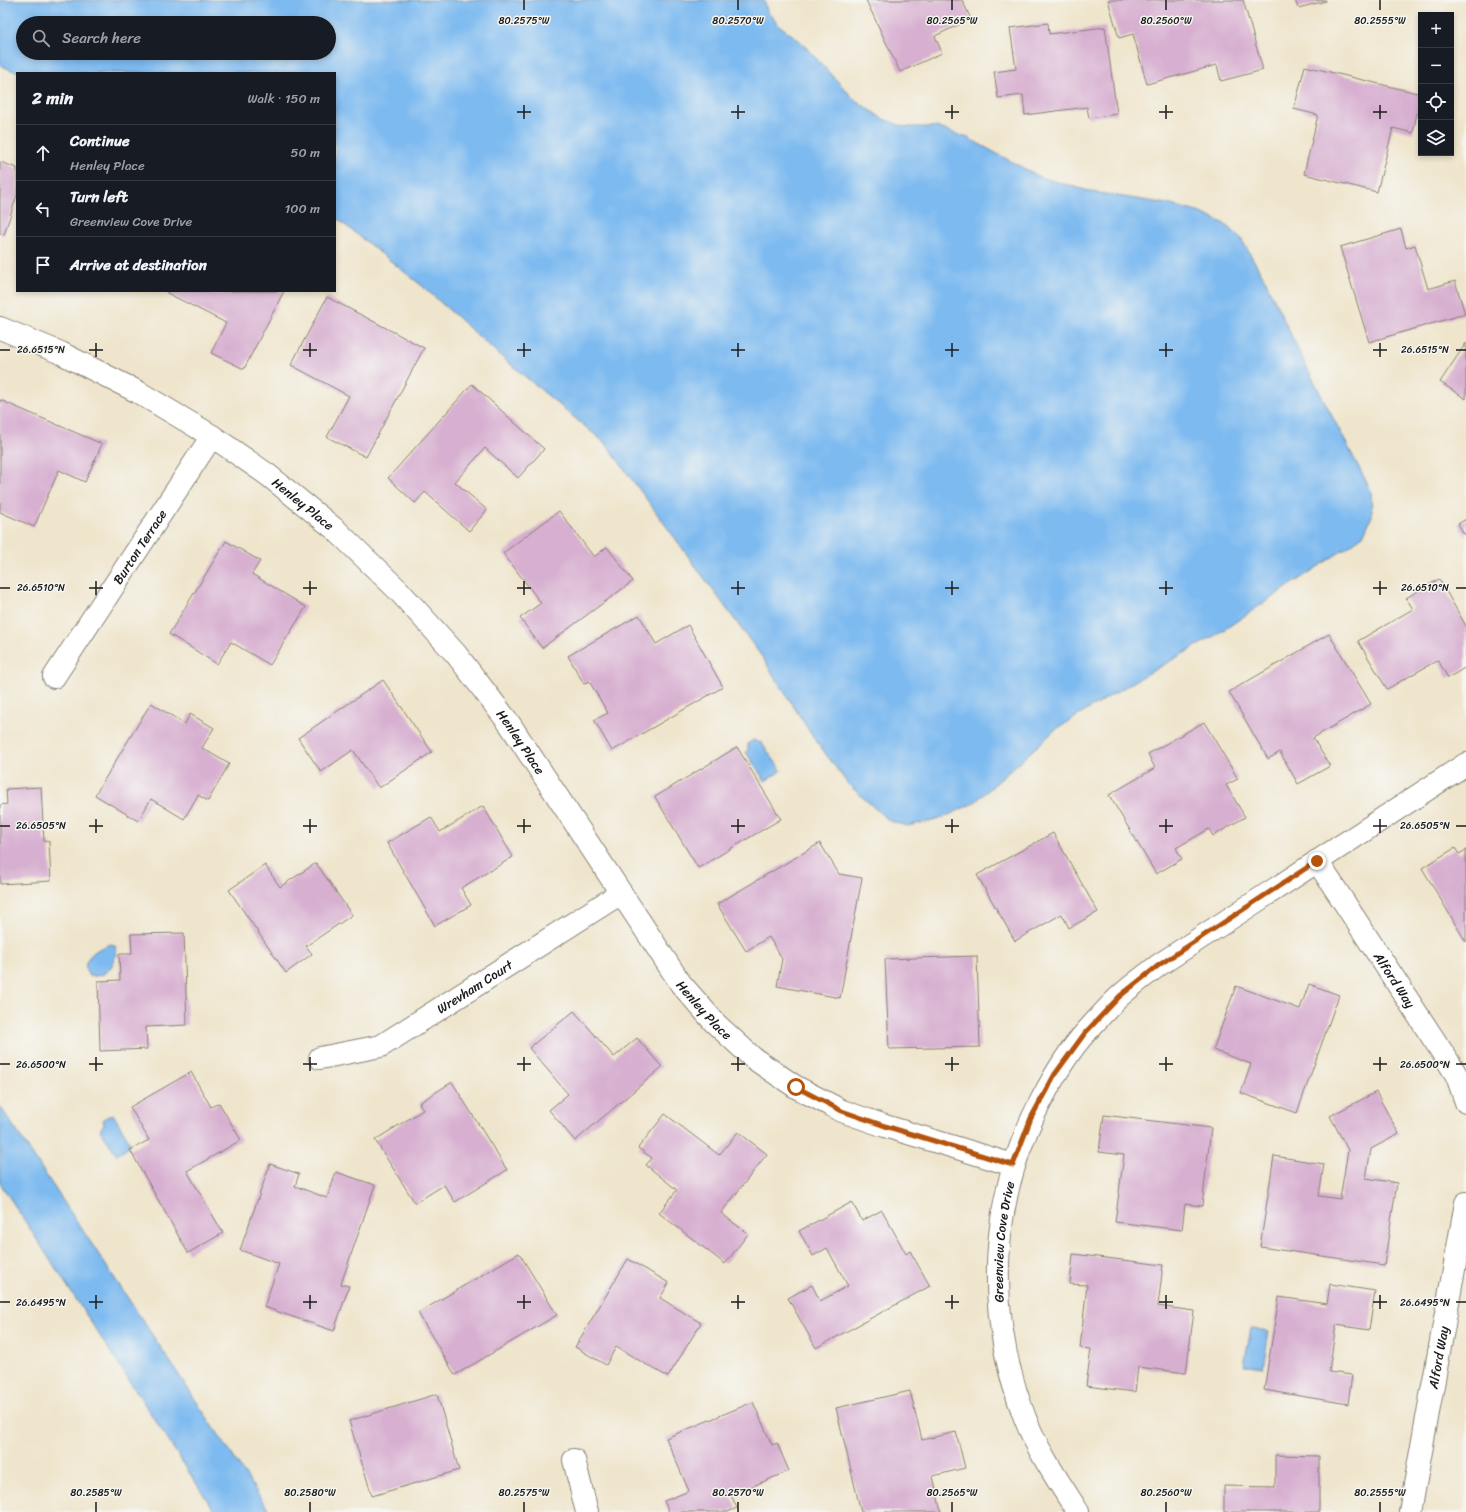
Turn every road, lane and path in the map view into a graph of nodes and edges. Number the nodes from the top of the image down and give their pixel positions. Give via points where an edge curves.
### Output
1 (0, 328) edge
2 (212, 436) junction
3 (54, 677) dead end
4 (1466, 764) edge
5 (1317, 861) junction
6 (621, 893) junction
7 (320, 1058) dead end
8 (1466, 1102) edge
9 (1013, 1165) junction
10 (1466, 1203) edge
11 (574, 1460) dead end
12 (587, 1512) edge
13 (1078, 1512) edge
14 (1410, 1512) edge

1 - 2 street, Henley Place via 61,352 131,388
2 - 3 street, Burton Terrace
2 - 6 street, Henley Place via 268,475 336,530 398,590 456,654 509,723
4 - 5 street, Greenview Cove Drive
5 - 8 street, Alford Way via 1446,1058 1457,1076
5 - 9 street, Greenview Cove Drive via 1159,965 1120,996 1085,1033 1055,1074 1031,1118
6 - 7 street, Wrevham Court via 381,1046
6 - 9 street, Henley Place via 681,984 715,1023 753,1058 796,1087 842,1111
9 - 13 street, Greenview Cove Drive via 1001,1221 997,1271 1001,1328 1009,1371 1025,1419 1047,1464
10 - 14 street, Alford Way
11 - 12 street

